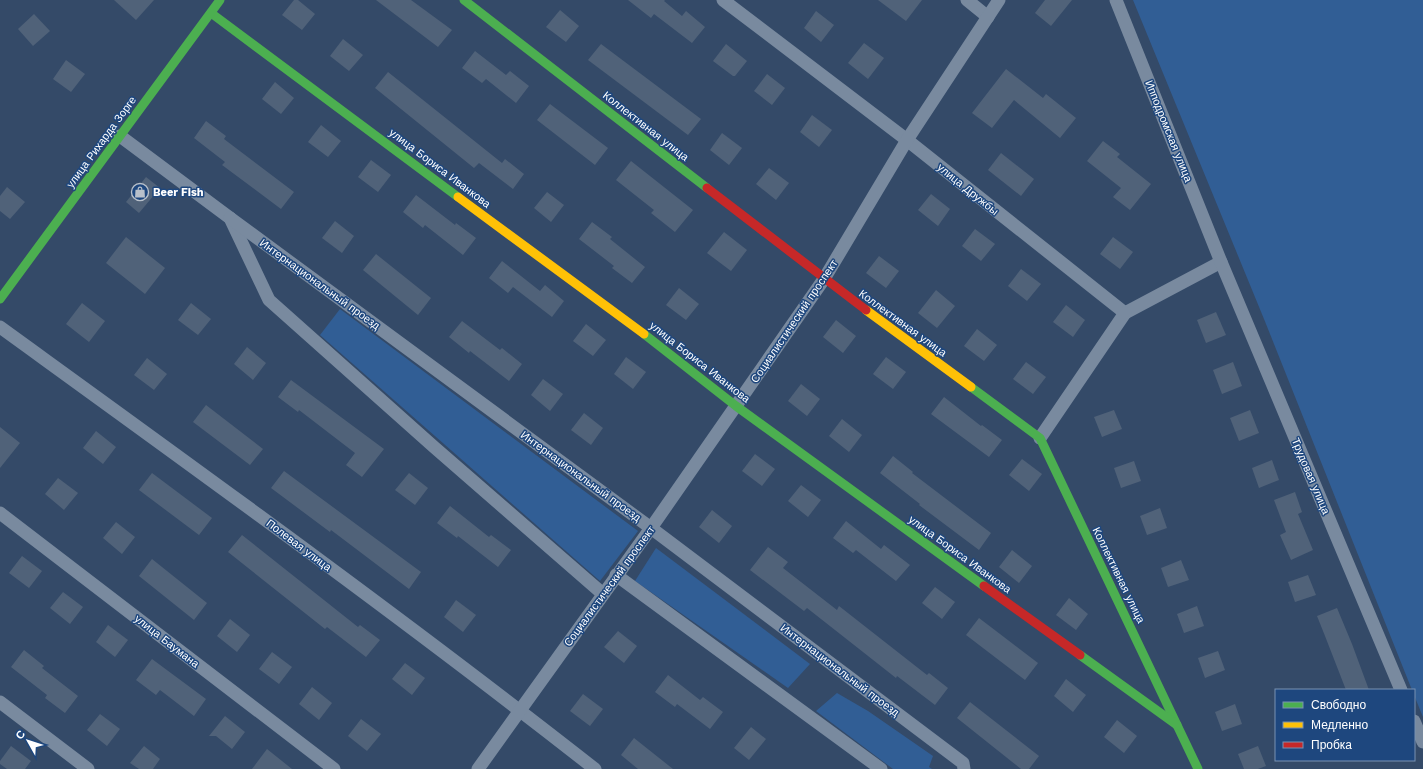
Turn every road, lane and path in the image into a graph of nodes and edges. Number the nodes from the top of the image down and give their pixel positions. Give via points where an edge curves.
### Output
1 (220, 0) edge
2 (464, 0) edge
3 (723, 0) edge
4 (967, 0) edge
5 (999, 0) edge
6 (1116, 0) edge
7 (211, 13) junction
8 (988, 17) junction
9 (120, 136) junction
10 (907, 140) junction
11 (230, 218) junction
12 (1222, 262) junction
13 (824, 279) junction
14 (0, 299) edge
15 (1124, 314) junction
16 (0, 327) edge
17 (736, 406) junction
18 (1040, 438) junction
19 (0, 513) edge
20 (651, 528) junction
21 (616, 575) junction
22 (603, 594) junction
23 (1401, 689) edge
24 (0, 702) edge
25 (520, 710) junction
26 (1415, 723) edge
27 (1177, 725) junction
28 (1423, 742) edge
29 (88, 769) edge
30 (334, 769) edge
31 (478, 769) edge
32 (594, 769) edge
33 (881, 769) edge
34 (964, 769) edge
35 (1198, 769) edge

1 - 7 street, улица Рихарда Зорге
2 - 13 street, Коллективная улица
3 - 10 street, улица Дружбы
4 - 8 street
5 - 8 street, Социалистический проспект
6 - 12 street, Ипподромская улица
7 - 9 street, улица Рихарда Зорге
7 - 17 street, улица Бориса Иванкова via 680,361
8 - 10 street, Социалистический проспект
9 - 11 street, Интернациональный проезд
9 - 14 street, улица Рихарда Зорге
10 - 13 street, Социалистический проспект
10 - 15 street, улица Дружбы
11 - 20 street, Интернациональный проезд
11 - 22 street, Интернациональный проезд via 269,300
12 - 15 street
12 - 23 street, Трудовая улица
13 - 17 street, Социалистический проспект
13 - 18 street, Коллективная улица
15 - 18 street
16 - 25 street, Полевая улица via 252,510
17 - 20 street, Социалистический проспект
17 - 27 street, улица Бориса Иванкова
18 - 27 street, Коллективная улица
19 - 30 street, улица Баумана
20 - 21 street, Социалистический проспект
20 - 34 street, Интернациональный проезд via 963,762
21 - 22 street, Социалистический проспект
21 - 33 street
22 - 25 street, Социалистический проспект
24 - 29 street
25 - 31 street, Социалистический проспект
25 - 32 street, Полевая улица
26 - 28 street
27 - 35 street, Коллективная улица

